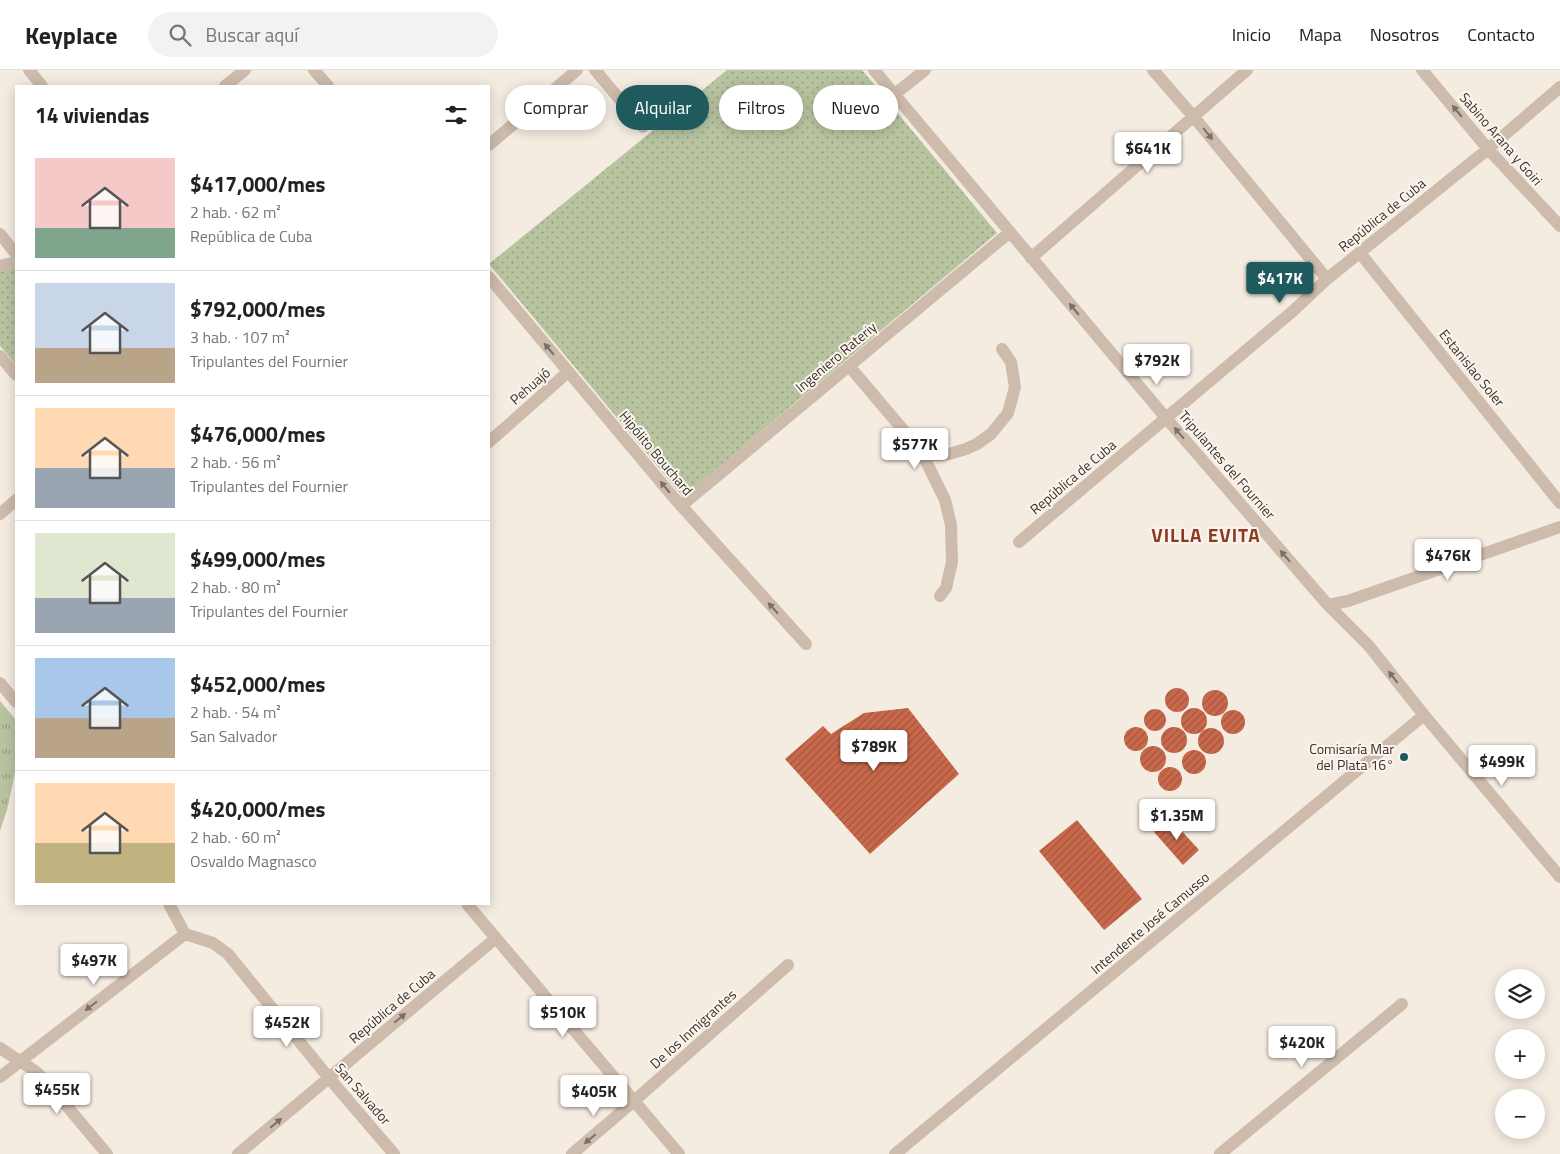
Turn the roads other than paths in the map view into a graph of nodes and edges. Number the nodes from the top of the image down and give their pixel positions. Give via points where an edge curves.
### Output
1 (29, 70) edge
2 (245, 70) edge
3 (314, 70) edge
4 (578, 70) edge
5 (595, 70) edge
6 (874, 70) edge
7 (925, 70) edge
8 (1153, 70) edge
9 (1247, 70) edge
10 (1422, 70) edge
11 (41, 85) edge
12 (226, 85) edge
13 (327, 85) edge
14 (887, 85) edge
15 (1560, 87) edge
16 (898, 92) edge
17 (616, 94) edge
18 (898, 98) edge
19 (1193, 116) junction
20 (490, 144) edge
21 (1488, 148) junction
22 (1560, 226) edge
23 (1010, 232) junction
24 (0, 234) edge
25 (15, 253) edge
26 (1360, 253) junction
27 (1031, 258) junction
28 (15, 262) edge
29 (0, 266) edge
30 (490, 278) edge
31 (1327, 279) junction
32 (1002, 349) dead end
33 (0, 356) edge
34 (849, 366) junction
35 (568, 372) junction
36 (15, 374) edge
37 (1166, 418) junction
38 (490, 441) edge
39 (921, 450) junction
40 (15, 501) edge
41 (1560, 503) edge
42 (681, 506) junction
43 (0, 514) edge
44 (1560, 527) edge
45 (1018, 542) dead end
46 (940, 596) dead end
47 (1328, 605) junction
48 (806, 644) dead end
49 (0, 683) edge
50 (15, 701) edge
51 (1424, 715) junction
52 (1560, 877) edge
53 (170, 905) edge
54 (468, 905) edge
55 (185, 934) junction
56 (496, 938) junction
57 (788, 964) dead end
58 (1402, 1004) dead end
59 (0, 1048) edge
60 (19, 1061) junction
61 (0, 1077) edge
62 (329, 1078) junction
63 (634, 1101) junction
64 (107, 1154) edge
65 (238, 1154) edge
66 (394, 1154) edge
67 (572, 1154) edge
68 (679, 1154) edge
69 (894, 1154) edge
70 (1220, 1154) edge

1 - 11 street
2 - 12 street
3 - 13 street
4 - 20 street
5 - 17 street
6 - 14 street, Tripulantes del Fournier
7 - 16 street
8 - 19 street
9 - 19 street
21 -> 10 street, Sabino Arana y Goiri
15 - 21 street, República de Cuba
18 - 23 street, Tripulantes del Fournier
19 - 27 street
19 -> 31 street
21 - 22 street, Sabino Arana y Goiri
21 - 26 street, República de Cuba
23 - 27 street, Tripulantes del Fournier
23 - 34 street, Ingeniero Rateriy
24 - 25 street
26 - 31 street, República de Cuba
26 - 41 street, Estanislao Soler
37 -> 27 street, Tripulantes del Fournier
28 - 29 street
35 -> 30 street, Hipólito Bouchard
31 - 37 street, República de Cuba
32 - 39 street via 1011,362 1015,387 1008,413 978,444 949,454 935,455
33 - 36 street
34 - 39 street
34 - 42 street, Ingeniero Rateriy
35 - 38 street, Pehuajó
42 -> 35 street, Hipólito Bouchard
37 - 45 street, República de Cuba
47 -> 37 street, Tripulantes del Fournier
39 - 46 street via 945,500 951,525 951,569 946,588
40 - 43 street
48 -> 42 street, Hipólito Bouchard
44 - 47 street via 1348,601
51 -> 47 street, Tripulantes del Fournier via 1369,646
49 - 50 street
51 - 52 street, Tripulantes del Fournier
51 - 69 street, Intendente José Camusso
53 - 55 street
54 - 56 street
55 -> 60 street
55 - 62 street, San Salvador via 213,943 228,954
62 -> 56 street, República de Cuba
56 - 63 street
57 - 63 street, De los Inmigrantes
58 - 70 street
59 - 60 street
60 - 61 street
60 - 64 street via 45,1080
65 -> 62 street, República de Cuba
62 - 66 street, San Salvador
63 -> 67 street, De los Inmigrantes
63 - 68 street

